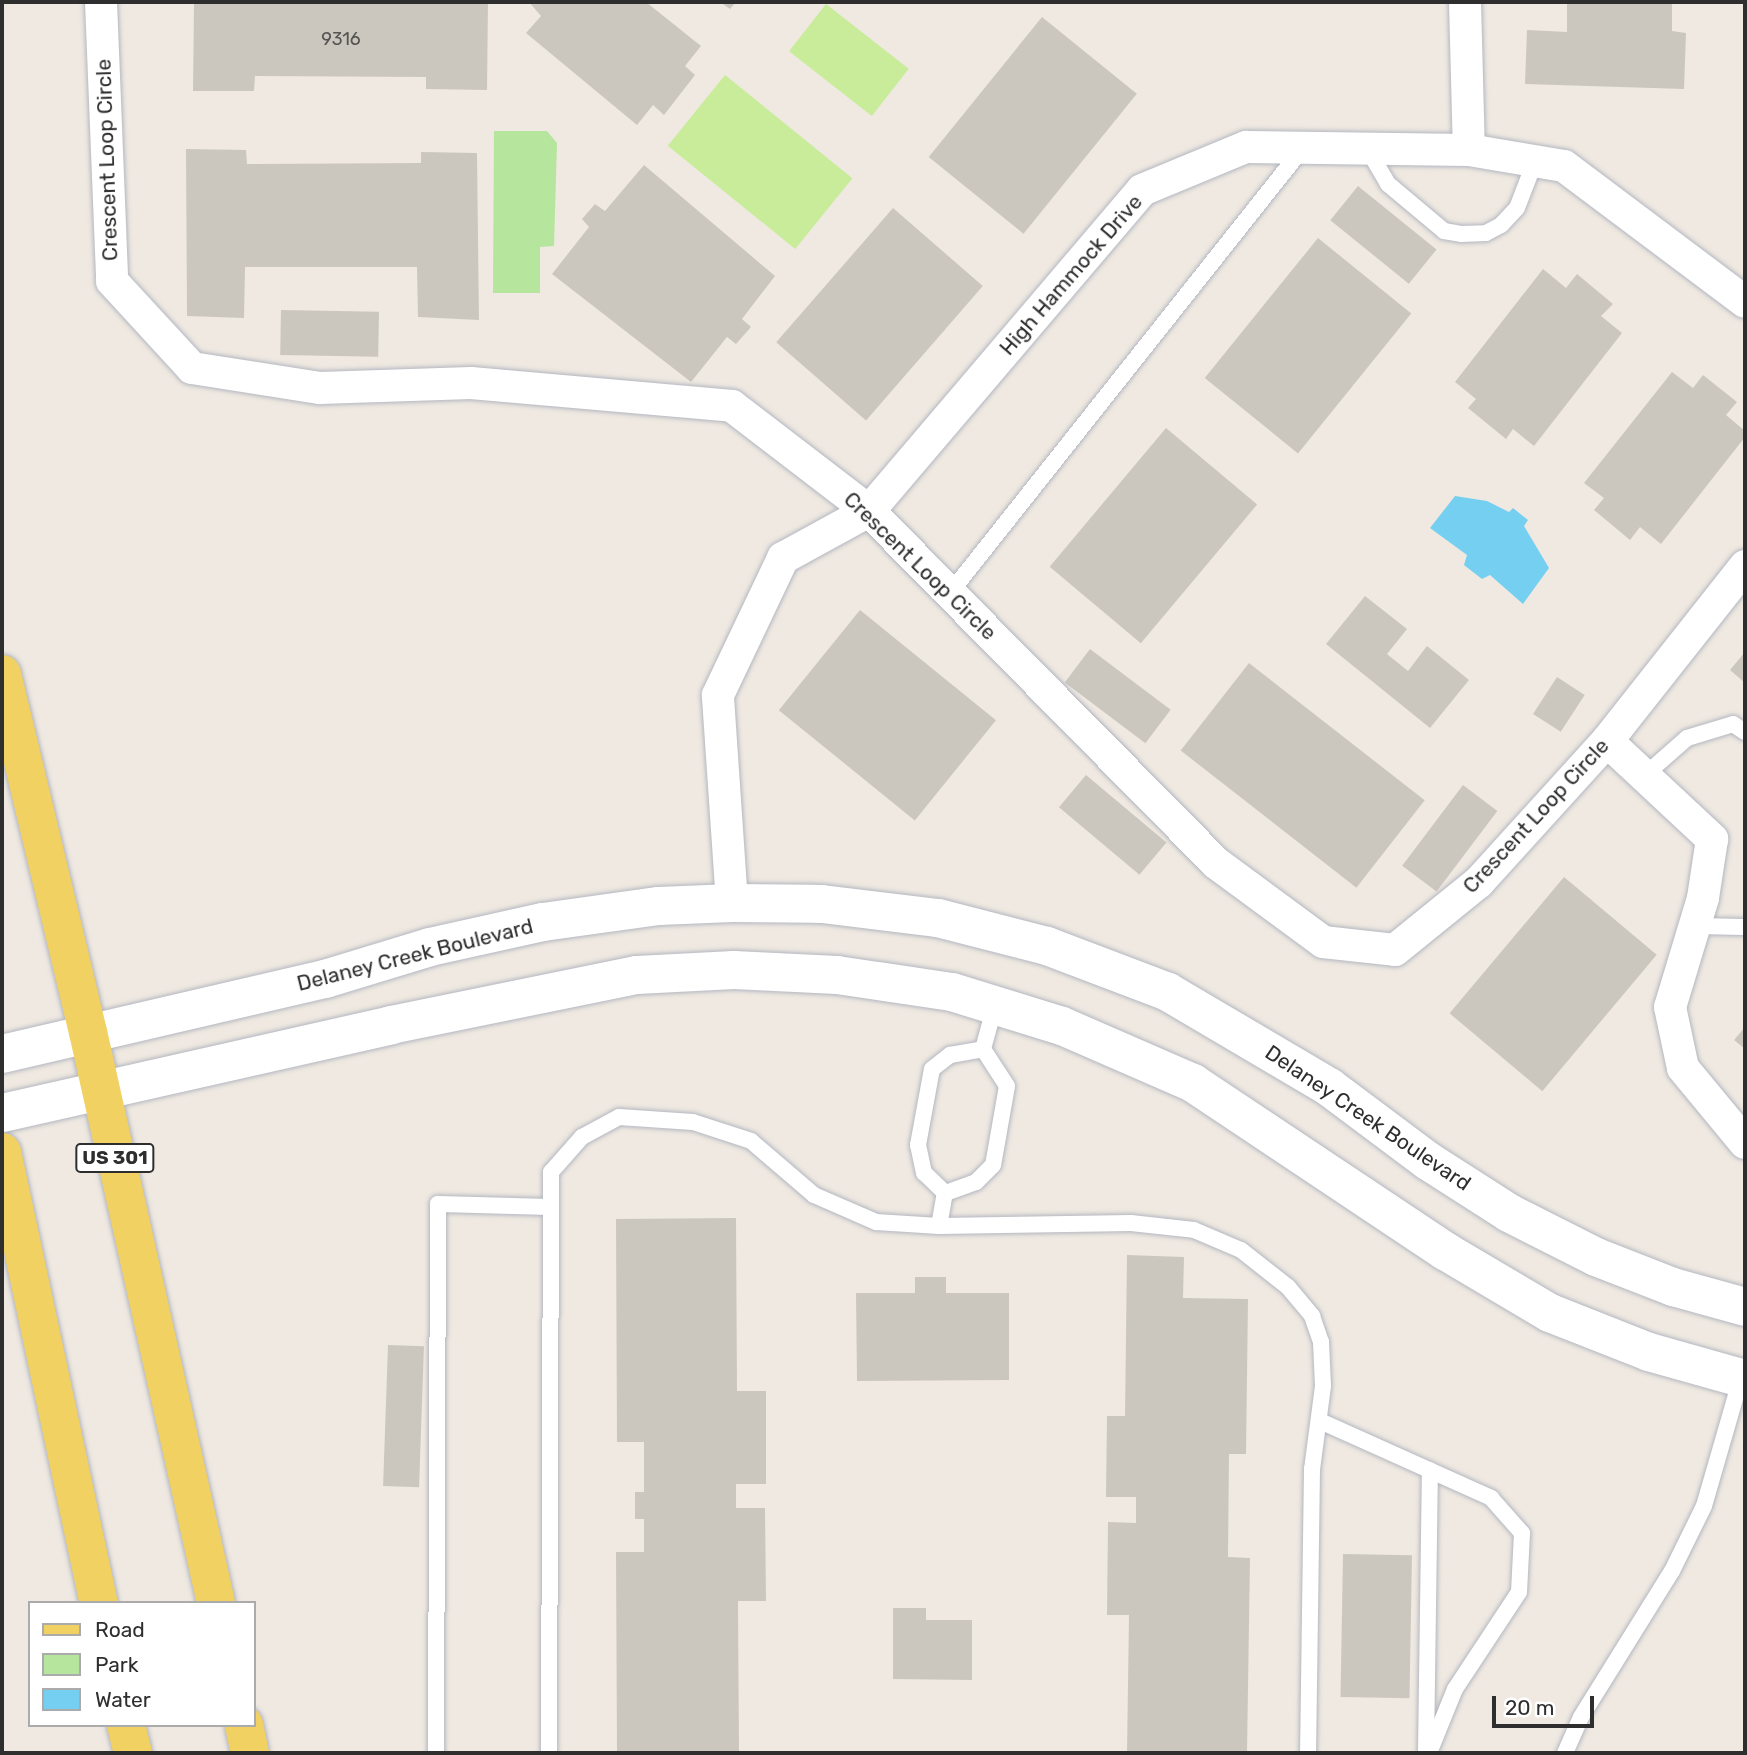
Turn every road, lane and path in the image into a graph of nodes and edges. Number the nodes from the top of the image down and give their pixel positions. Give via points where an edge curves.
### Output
1 (101, 2) edge
2 (1465, 2) edge
3 (1304, 148) junction
4 (1367, 148) junction
5 (1469, 150) junction
6 (1535, 160) junction
7 (1745, 302) edge
8 (869, 511) junction
9 (1745, 566) edge
10 (950, 593) junction
11 (2, 674) edge
12 (1745, 732) edge
13 (1607, 741) junction
14 (1645, 775) junction
15 (732, 903) junction
16 (1696, 926) junction
17 (1745, 927) edge
18 (995, 1005) junction
19 (88, 1032) junction
20 (983, 1049) junction
21 (2, 1054) edge
22 (99, 1088) junction
23 (2, 1113) edge
24 (1745, 1143) edge
25 (2, 1152) edge
26 (946, 1193) junction
27 (551, 1207) junction
28 (939, 1226) junction
29 (1745, 1307) edge
30 (1744, 1374) edge
31 (1320, 1421) junction
32 (1430, 1471) junction
33 (99, 1601) edge
34 (216, 1601) edge
35 (126, 1727) edge
36 (244, 1727) edge
37 (133, 1753) edge
38 (250, 1753) edge
39 (436, 1753) edge
40 (549, 1753) edge
41 (1308, 1753) edge
42 (1428, 1753) edge
43 (1565, 1753) edge

1 - 8 street, Crescent Loop Circle via 112,281 192,368 320,388 471,383 732,406
2 - 5 street
3 - 4 street, High Hammock Drive
3 - 8 street, High Hammock Drive via 1246,146 1142,190
3 - 10 lane
4 - 5 street, High Hammock Drive
4 - 6 lane via 1388,184 1444,231 1461,234 1486,233 1501,225 1517,208
5 - 6 street, High Hammock Drive
6 - 7 street, High Hammock Drive via 1564,166
8 - 10 street, Crescent Loop Circle
8 - 15 street, High Hammock Drive via 783,558 718,695
9 - 13 street, Crescent Loop Circle
10 - 13 street, Crescent Loop Circle via 1216,863 1324,942 1395,950 1479,882
11 - 19 main road, US 301
12 - 14 lane via 1733,724 1687,738
13 - 14 street
14 - 16 street via 1712,839
15 - 19 street, Delaney Creek Boulevard via 659,906 543,922 430,947 325,979
15 - 29 street, Delaney Creek Boulevard via 822,904 938,918 1047,946 1168,992 1329,1087 1428,1161 1509,1213 1596,1257 1673,1287
16 - 17 lane
16 - 24 street via 1670,1007 1680,1056 1683,1068
18 - 20 lane
18 - 22 street via 952,992 836,975 734,970 637,975
18 - 30 street via 1062,1026 1193,1083 1445,1251 1550,1312 1649,1352
19 - 21 street, Delaney Creek Boulevard
19 - 22 main road, US 301
20 - 26 lane via 1007,1086 993,1165 976,1182
20 - 26 lane via 950,1055 932,1069 918,1145 924,1172
22 - 23 street
22 - 34 main road, US 301
25 - 33 main road
26 - 28 lane
27 - 28 lane via 551,1172 582,1137 619,1117 693,1122 751,1141 814,1195 876,1222
27 - 39 lane via 438,1204
27 - 40 lane
28 - 31 lane via 1130,1223 1194,1230 1241,1250 1288,1287 1312,1316 1321,1342
30 - 43 lane via 1704,1506 1672,1571 1593,1698
31 - 32 lane
31 - 41 lane via 1312,1469
32 - 42 lane
32 - 42 lane via 1491,1498 1522,1533 1519,1592 1455,1689
35 - 37 main road
36 - 38 main road

